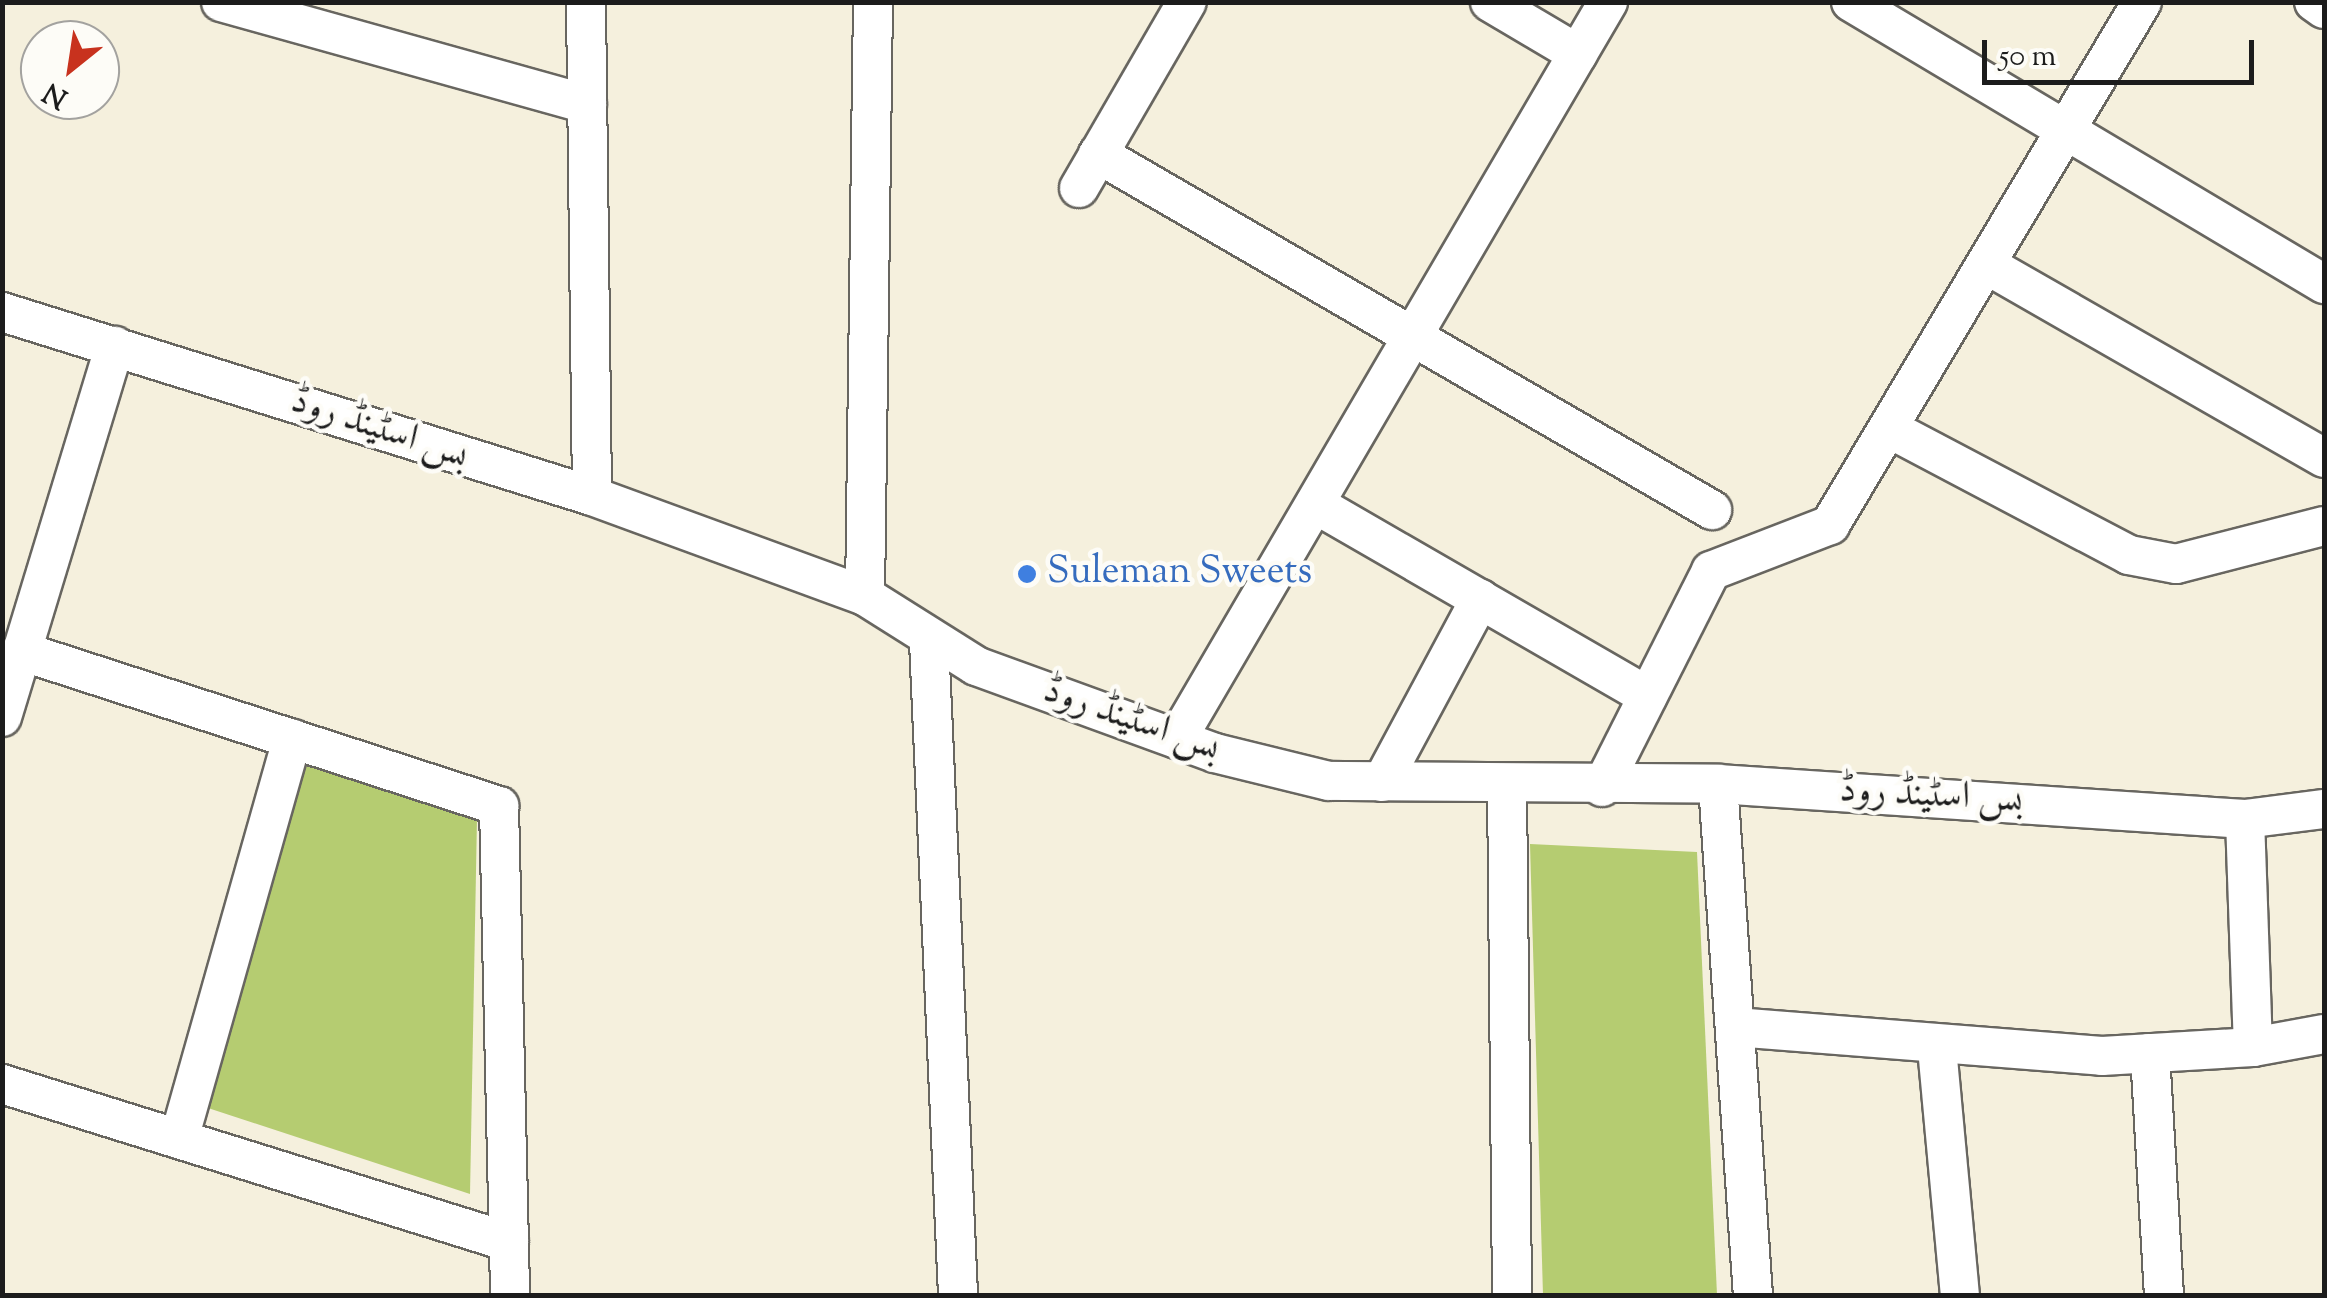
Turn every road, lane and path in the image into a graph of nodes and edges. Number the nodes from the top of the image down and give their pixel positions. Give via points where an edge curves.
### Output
1 (220, 2) edge
2 (586, 2) edge
3 (873, 2) edge
4 (1187, 2) edge
5 (1490, 2) edge
6 (1608, 2) edge
7 (1851, 2) edge
8 (2142, 2) edge
9 (2314, 2) edge
10 (2324, 8) edge
11 (1578, 54) junction
12 (587, 104) junction
13 (2067, 130) junction
14 (1098, 154) junction
15 (1079, 188) dead end
16 (1987, 265) junction
17 (2324, 284) edge
18 (2, 312) edge
19 (1412, 339) junction
20 (115, 346) junction
21 (1890, 429) junction
22 (2324, 458) edge
23 (592, 496) junction
24 (1315, 504) junction
25 (1712, 510) dead end
26 (2324, 526) edge
27 (865, 596) junction
28 (1480, 599) junction
29 (929, 641) junction
30 (20, 651) junction
31 (1648, 696) junction
32 (2, 717) edge
33 (292, 739) junction
34 (1177, 739) junction
35 (1382, 782) junction
36 (1506, 784) junction
37 (1718, 784) junction
38 (1602, 786) junction
39 (2324, 809) edge
40 (2245, 819) junction
41 (1735, 1027) junction
42 (2324, 1034) edge
43 (2253, 1047) junction
44 (1937, 1048) junction
45 (2150, 1053) junction
46 (2, 1084) edge
47 (180, 1139) junction
48 (509, 1242) junction
49 (510, 1296) edge
50 (958, 1296) edge
51 (1512, 1296) edge
52 (1754, 1296) edge
53 (1960, 1296) edge
54 (2164, 1296) edge

1 - 12 street
2 - 12 street
3 - 27 street
4 - 14 street
5 - 11 street
6 - 11 street
7 - 13 street
8 - 13 street
9 - 10 street
11 - 19 street
12 - 23 street
13 - 16 street
13 - 17 street
14 - 15 street
14 - 19 street
16 - 21 street
16 - 22 street
18 - 20 street, بس اسٹینڈ روڈ
19 - 24 street
19 - 25 street
20 - 23 street, بس اسٹینڈ روڈ
20 - 30 street
21 - 26 street via 2130,555 2176,564
21 - 31 street via 1830,525 1710,571
23 - 27 street, بس اسٹینڈ روڈ
24 - 28 street
24 - 34 street
27 - 29 street, بس اسٹینڈ روڈ
28 - 31 street
28 - 35 street
29 - 34 street, بس اسٹینڈ روڈ via 976,666
29 - 50 street
30 - 32 street
30 - 33 street
31 - 38 street
33 - 47 street
33 - 48 street via 499,806
34 - 35 street, بس اسٹینڈ روڈ via 1329,781
35 - 36 street, بس اسٹینڈ روڈ
36 - 38 street, بس اسٹینڈ روڈ
36 - 51 street
37 - 38 street, بس اسٹینڈ روڈ
37 - 40 street, بس اسٹینڈ روڈ
37 - 41 street
39 - 40 street, بس اسٹینڈ روڈ
40 - 43 street
41 - 44 street
41 - 52 street
42 - 43 street
43 - 45 street
44 - 45 street
44 - 53 street
45 - 54 street
46 - 47 street
47 - 48 street
48 - 49 street

